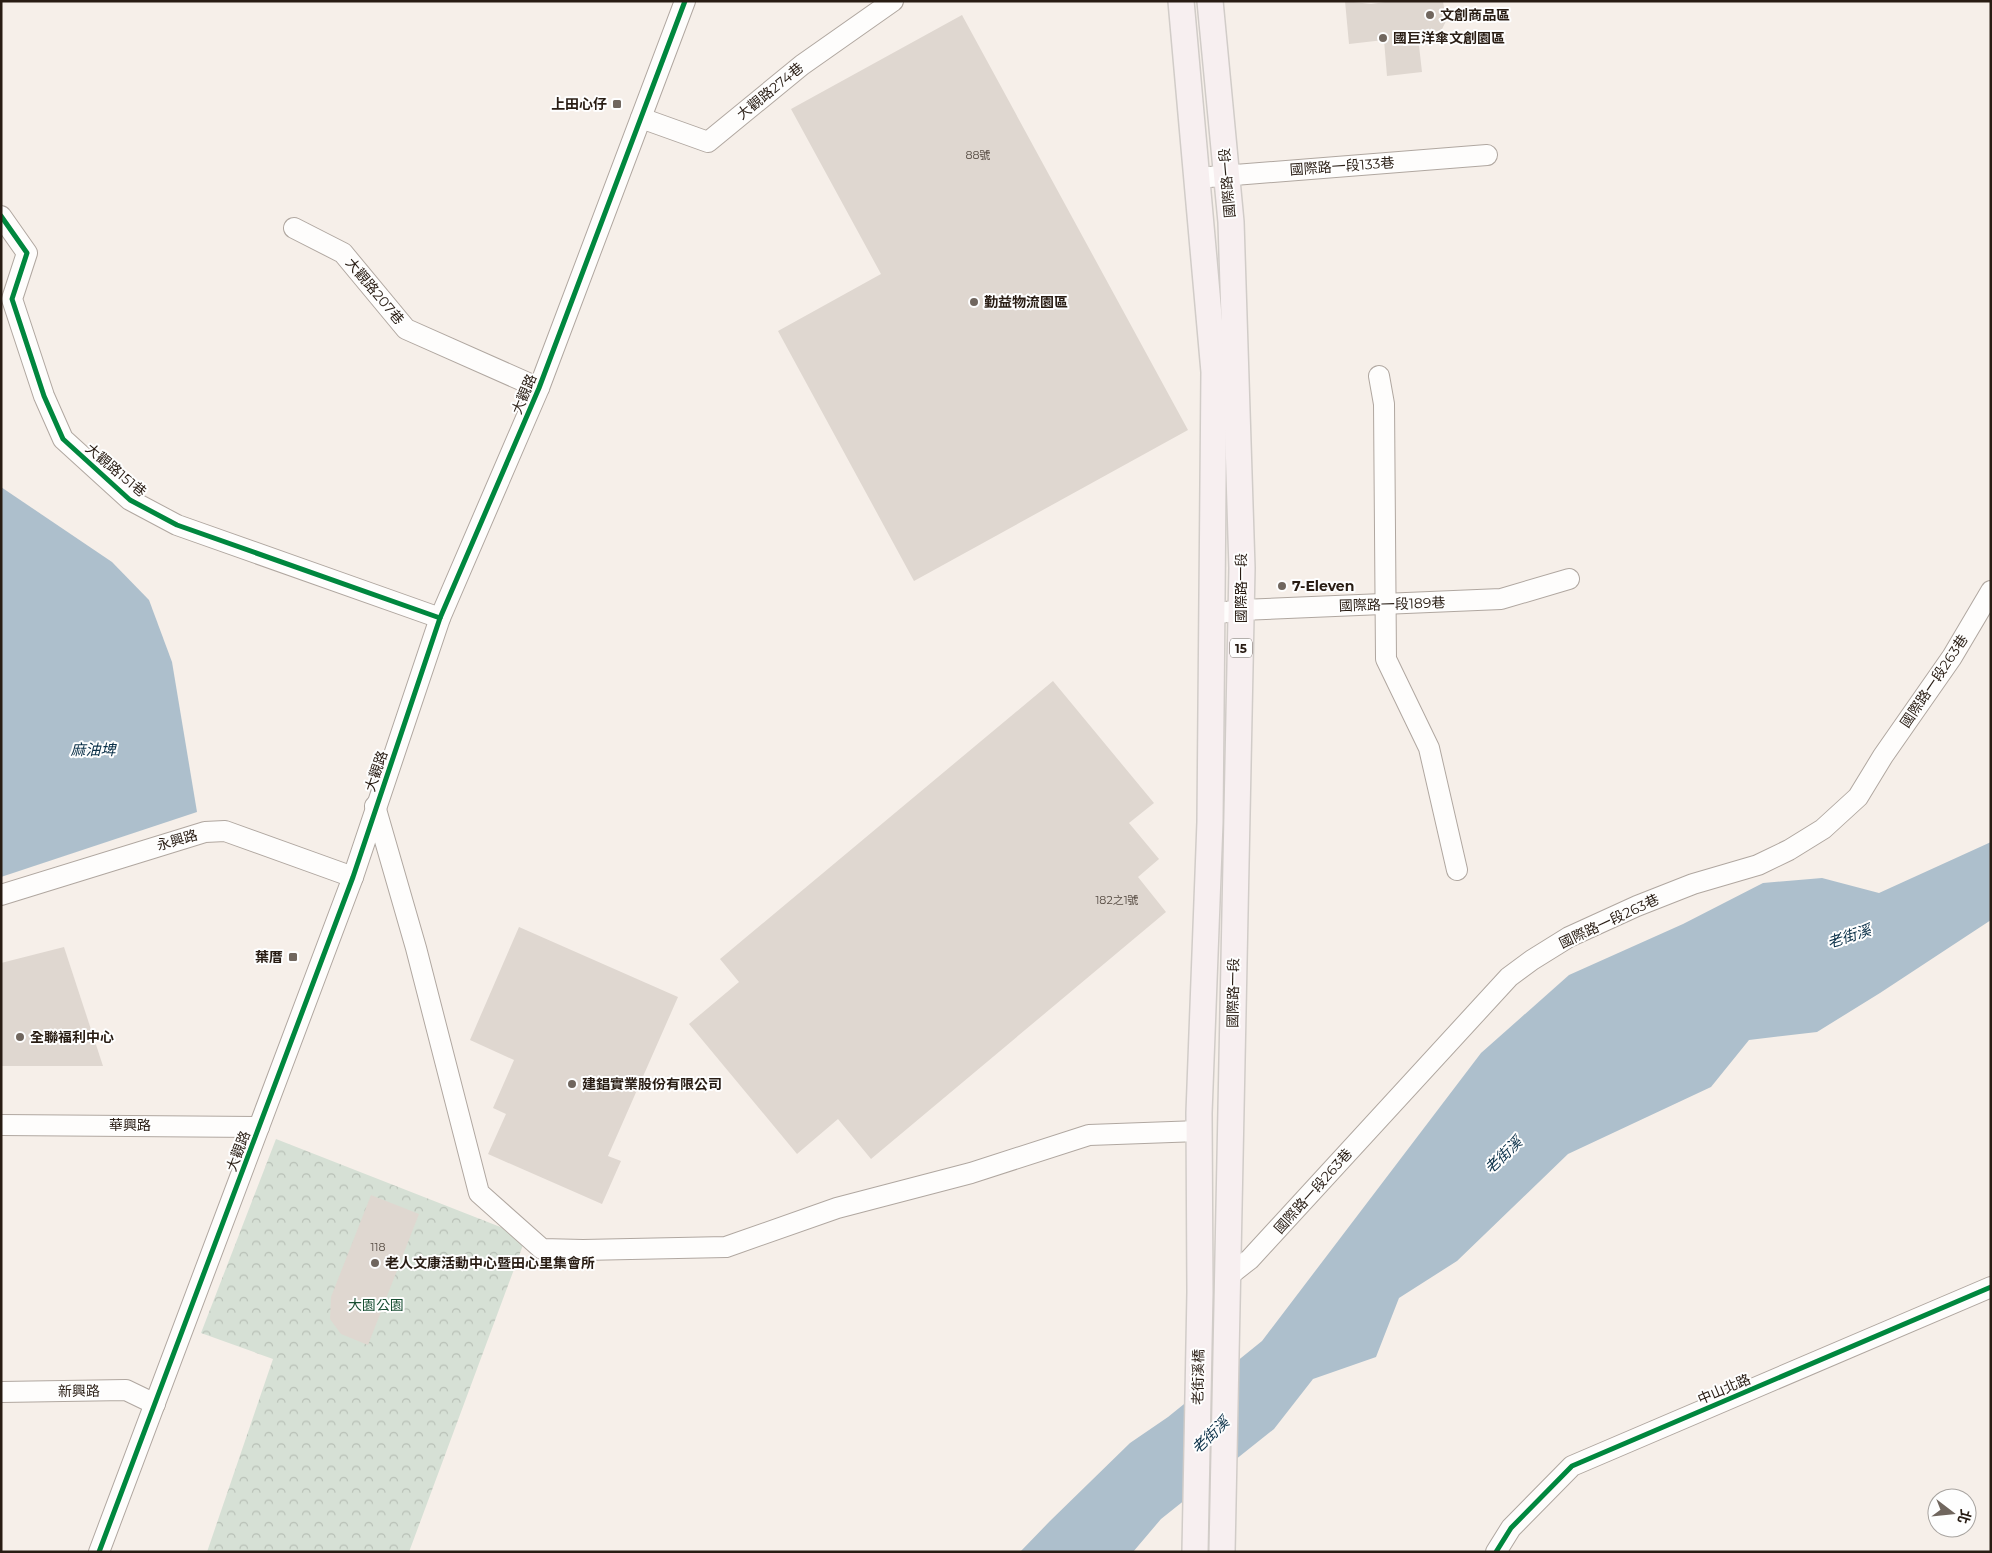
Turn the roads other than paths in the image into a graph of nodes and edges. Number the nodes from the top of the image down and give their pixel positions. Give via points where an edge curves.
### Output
1 (685, 1) edge
2 (893, 1) edge
3 (1181, 1) edge
4 (1210, 1) edge
5 (641, 118) junction
6 (1488, 155) dead end
7 (1227, 175) junction
8 (1197, 178) junction
9 (1, 216) edge
10 (294, 228) dead end
11 (1379, 376) dead end
12 (540, 388) junction
13 (1569, 579) dead end
14 (1991, 591) edge
15 (1386, 605) junction
16 (1242, 610) junction
17 (1212, 614) junction
18 (440, 618) junction
19 (376, 806) junction
20 (1457, 870) dead end
21 (353, 877) junction
22 (1, 895) edge
23 (1, 1125) edge
24 (259, 1127) junction
25 (1199, 1130) junction
26 (1226, 1286) junction
27 (1991, 1287) edge
28 (1200, 1292) joint
29 (1, 1392) edge
30 (155, 1404) junction
31 (98, 1552) edge
32 (1195, 1552) edge
33 (1222, 1552) edge
34 (1496, 1552) edge

1 - 5 street, 大觀路
2 - 5 street, 大觀路274巷 via 802,65 708,142
3 - 8 main road, 國際路一段 / 15
4 - 7 main road, 國際路一段 / 15
5 - 12 street, 大觀路
6 - 7 street, 國際路一段133巷
7 - 8 street, 國際路一段133巷
7 - 16 main road, 國際路一段 / 15
8 - 17 main road, 國際路一段 / 15 via 1214,372
9 - 18 street, 大觀路151巷 via 27,253 12,299 44,396 63,439 78,453 130,500 176,525
10 - 12 street, 大觀路207巷 via 343,253 406,330
11 - 15 street via 1384,404
12 - 18 street, 大觀路
13 - 15 street, 國際路一段189巷 via 1501,599
14 - 26 street, 國際路一段263巷 via 1952,657 1858,797 1823,829 1758,865 1693,884 1569,937 1509,977
15 - 16 street, 國際路一段189巷
15 - 20 street via 1386,659 1429,748
16 - 17 street, 國際路一段189巷
16 - 26 main road, 國際路一段 / 15
17 - 25 main road, 國際路一段 / 15 via 1210,822
18 - 19 street, 大觀路
19 - 21 street, 大觀路
19 - 25 street via 479,1194 542,1249 726,1247 837,1208 971,1173 1089,1135
21 - 22 street, 永興路 via 225,831 205,832
21 - 24 street, 大觀路
23 - 24 street, 華興路
24 - 30 street, 大觀路
25 - 28 main road, 國際路一段 / 15
26 - 33 main road, 老街溪橋 / 15
27 - 34 street, 中山北路 via 1572,1466 1512,1528
28 - 32 main road, 老街溪橋 / 15
29 - 30 street, 新興路 via 126,1390
30 - 31 street, 大觀路

